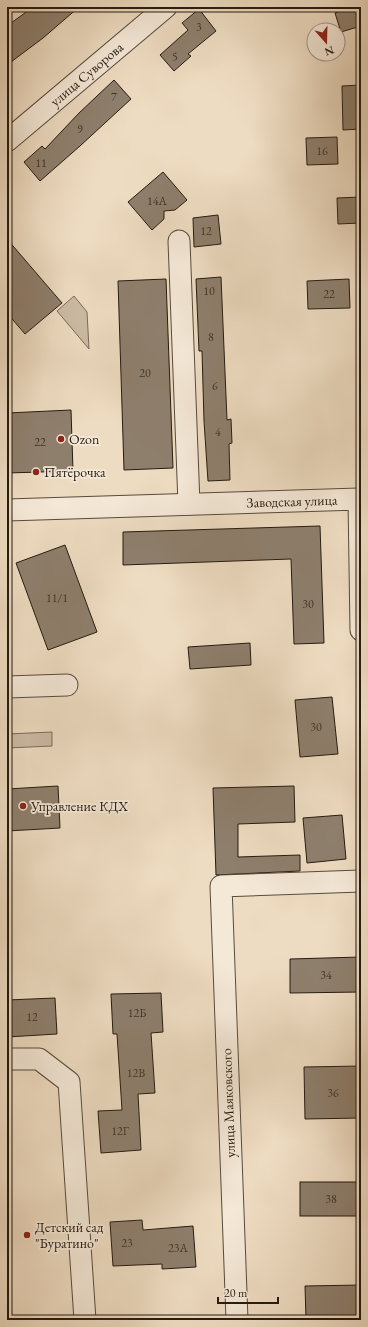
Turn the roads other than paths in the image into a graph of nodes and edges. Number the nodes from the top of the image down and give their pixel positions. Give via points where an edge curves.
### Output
1 (166, 7) edge
2 (7, 141) edge
3 (179, 241) dead end
4 (189, 504) junction
5 (7, 510) edge
6 (361, 630) edge
7 (67, 685) dead end
8 (7, 687) edge
9 (361, 881) edge
10 (7, 1060) edge
11 (85, 1320) edge
12 (237, 1320) edge

1 - 2 street, улица Суворова
3 - 4 street
4 - 5 street, Заводская улица
4 - 6 street, Заводская улица via 359,499
7 - 8 street
9 - 12 street, улица Маяковского via 221,886
10 - 11 street via 39,1059 69,1082

